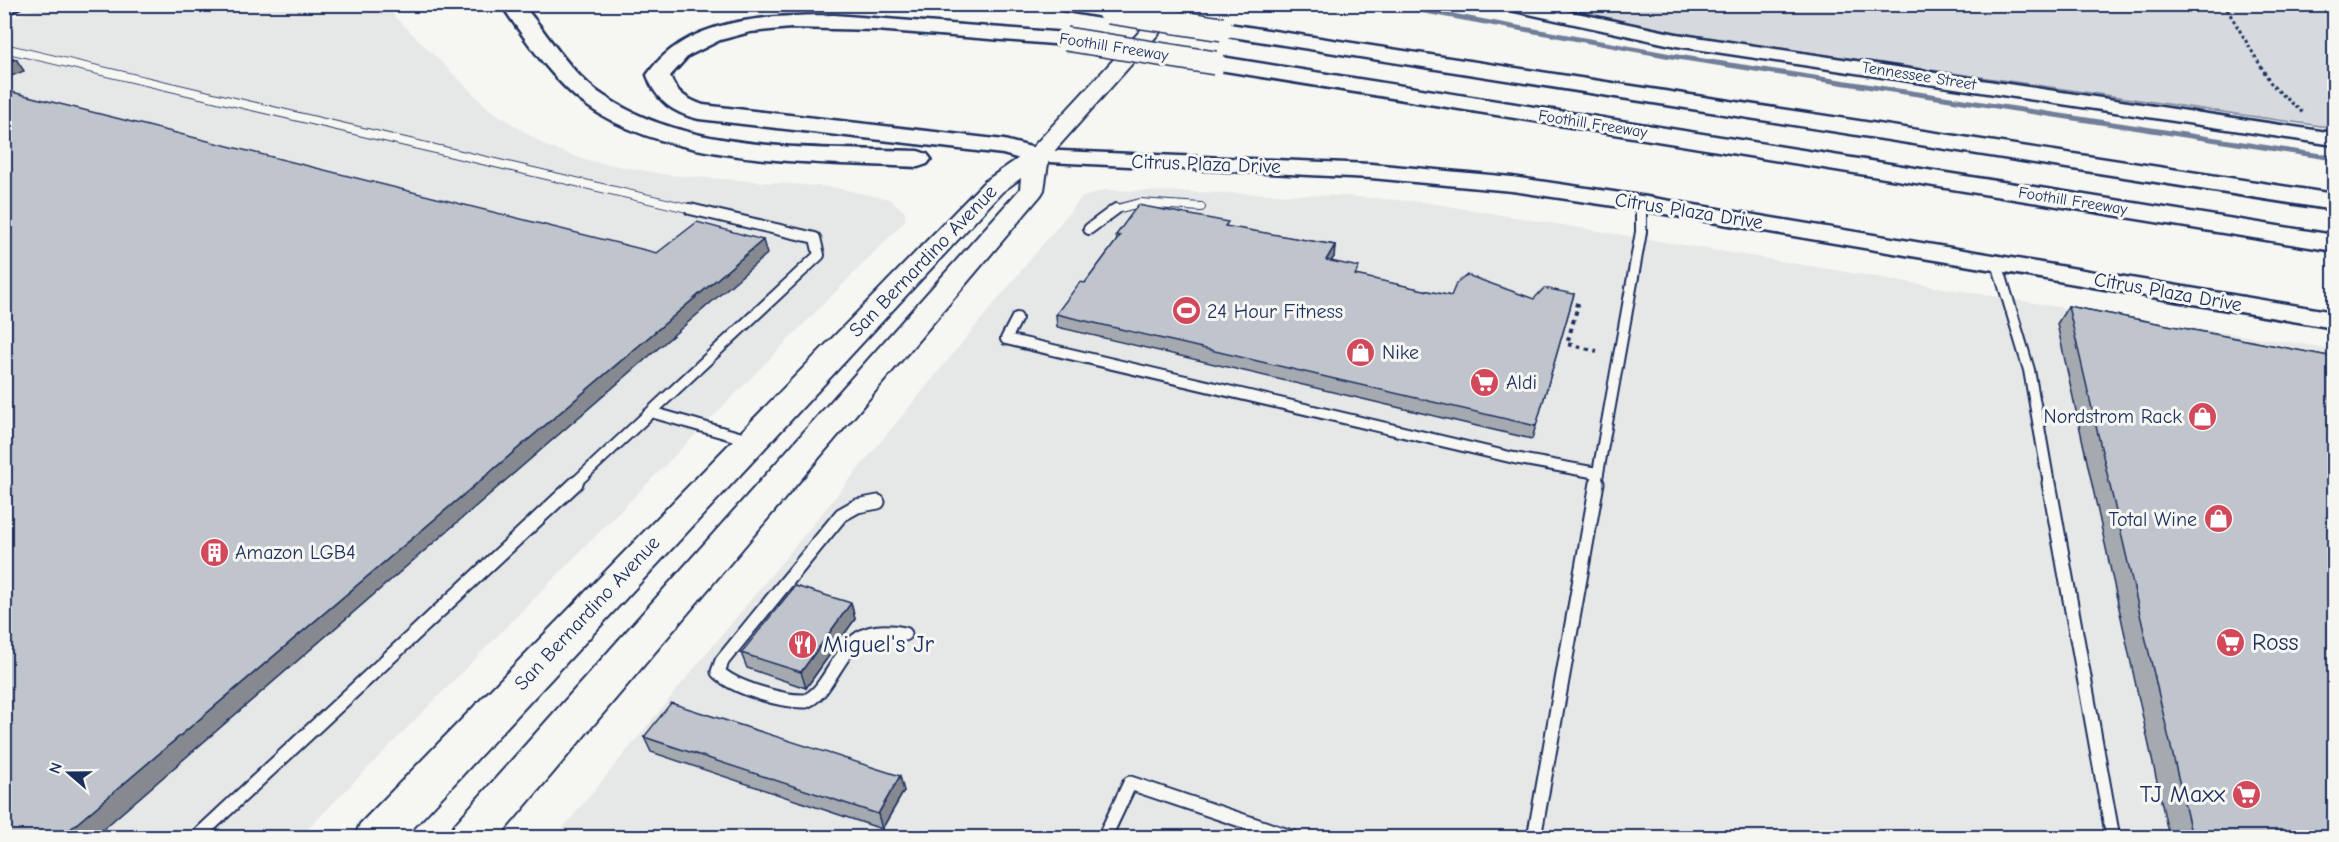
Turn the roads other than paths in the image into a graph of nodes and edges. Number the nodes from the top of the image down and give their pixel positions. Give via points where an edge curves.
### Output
1 (18, 4) edge
2 (511, 4) edge
3 (852, 4) edge
4 (1062, 4) edge
5 (1148, 4) edge
6 (1176, 4) edge
7 (1506, 4) edge
8 (4, 10) edge
9 (1225, 25) junction
10 (1066, 39) junction
11 (4, 48) edge
12 (2334, 139) edge
13 (1037, 156) junction
14 (2334, 202) edge
15 (1641, 203) junction
16 (1200, 207) dead end
17 (1089, 229) dead end
18 (2334, 243) edge
19 (1997, 263) junction
20 (1017, 318) dead end
21 (2334, 320) edge
22 (651, 412) junction
23 (750, 441) junction
24 (1597, 473) junction
25 (878, 502) dead end
26 (905, 634) dead end
27 (196, 837) edge
28 (375, 837) edge
29 (470, 837) edge
30 (1104, 837) edge
31 (1294, 837) edge
32 (1534, 837) edge
33 (2113, 837) edge

1 - 8 street
2 - 13 highway via 593,100 615,114 654,129 702,142 757,149 988,162
3 - 10 highway, Foothill Freeway
4 - 9 highway, Foothill Freeway, bridge
5 - 9 highway
6 - 13 main road
7 - 12 street, Tennessee Street via 1676,40
9 - 14 highway, Foothill Freeway via 1297,41
10 - 13 highway via 831,19 780,20 730,29 688,45 658,75 663,90 676,104 699,112 1004,147
10 - 18 highway, Foothill Freeway, bridge
11 - 22 lane via 815,238 819,255
13 - 15 street, Citrus Plaza Drive via 1371,171 1512,184
13 - 23 main road, San Bernardino Avenue via 993,187
13 - 29 main road, San Bernardino Avenue via 1032,190
15 - 19 street, Citrus Plaza Drive
15 - 24 lane via 1641,232
16 - 17 lane via 1141,203 1118,206 1102,213
19 - 21 street, Citrus Plaza Drive
19 - 33 lane via 2029,370
20 - 24 lane via 1006,339 1514,458
22 - 23 lane
22 - 27 lane
23 - 28 main road, San Bernardino Avenue
24 - 32 lane
25 - 26 lane via 857,506 841,515 722,661 718,672 726,680 795,701 808,700 820,691 854,640 867,630 883,628
30 - 31 lane via 1130,783

